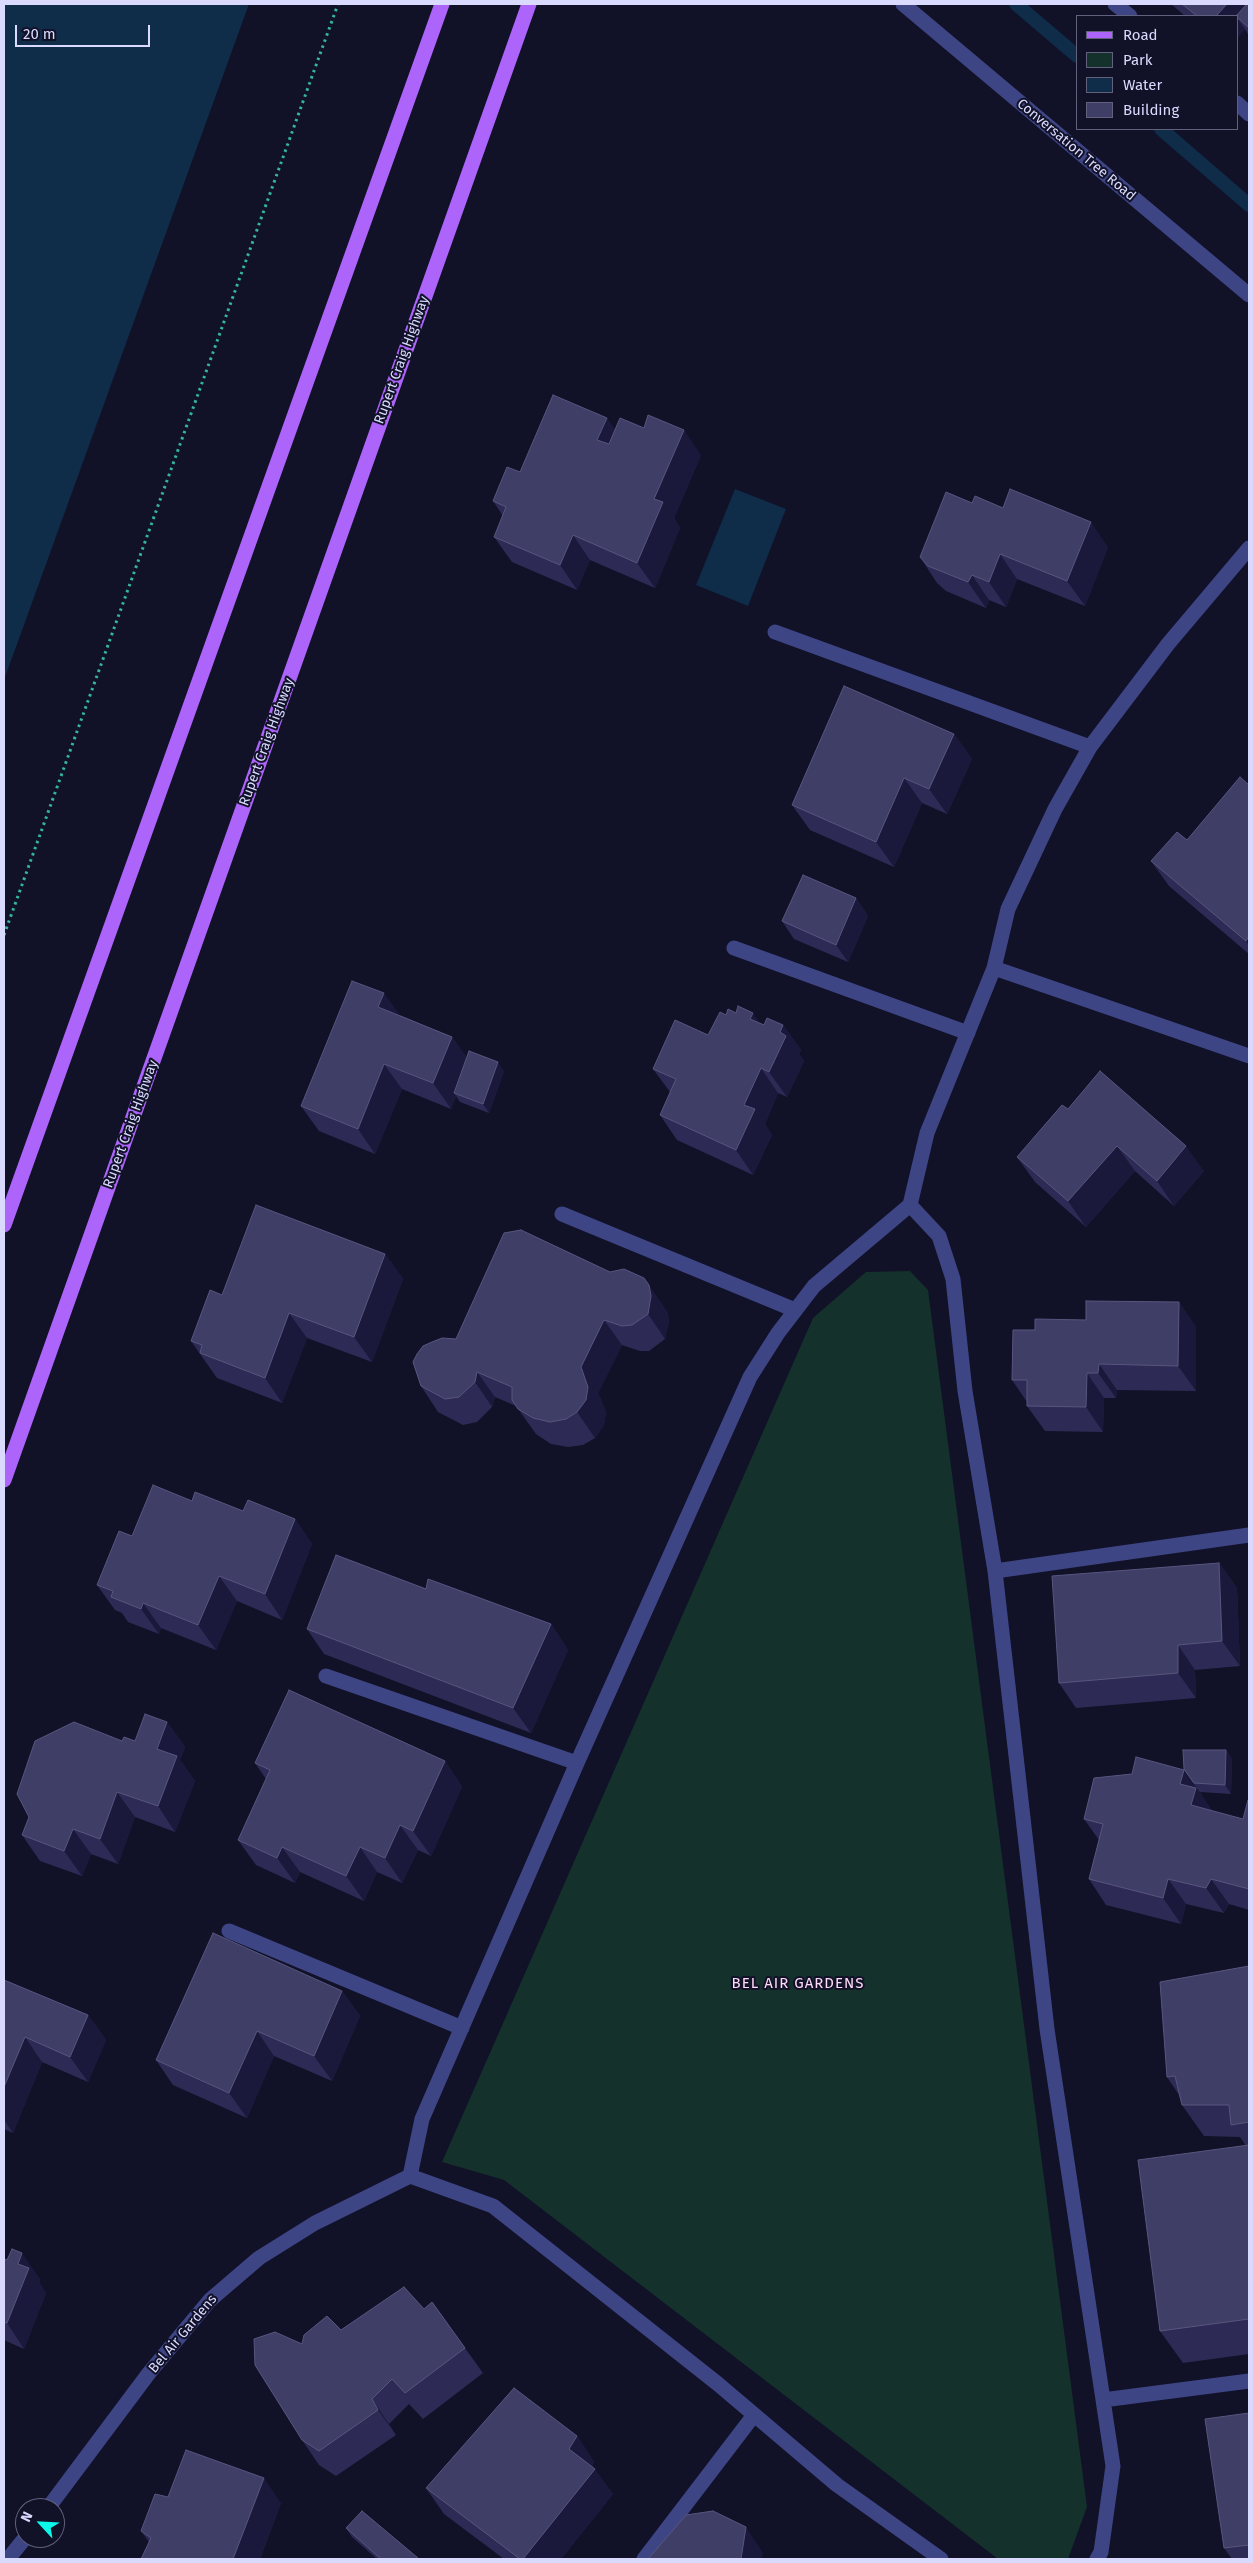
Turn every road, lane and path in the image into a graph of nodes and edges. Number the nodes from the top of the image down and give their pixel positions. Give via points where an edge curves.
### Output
1 (338, 4) edge
2 (442, 4) edge
3 (530, 4) edge
4 (903, 4) edge
5 (1115, 4) edge
6 (1129, 15) edge
7 (1238, 104) edge
8 (1249, 114) edge
9 (1249, 295) edge
10 (1249, 548) edge
11 (775, 632) dead end
12 (1090, 747) junction
13 (4, 935) edge
14 (734, 948) dead end
15 (994, 968) junction
16 (968, 1033) junction
17 (1249, 1056) edge
18 (910, 1205) junction
19 (562, 1214) dead end
20 (4, 1225) edge
21 (795, 1310) junction
22 (4, 1480) edge
23 (1249, 1535) edge
24 (995, 1571) junction
25 (326, 1676) dead end
26 (577, 1764) junction
27 (229, 1931) dead end
28 (462, 2028) junction
29 (410, 2176) junction
30 (1249, 2381) edge
31 (1103, 2400) junction
32 (754, 2415) junction
33 (55, 2498) edge
34 (17, 2548) edge
35 (8, 2559) edge
36 (644, 2559) edge
37 (941, 2559) edge
38 (1097, 2559) edge

1 - 13 path
2 - 20 main road
3 - 22 main road, Rupert Craig Highway
4 - 9 street, Conversation Tree Road
5 - 6 street
7 - 8 street
10 - 12 street via 1168,644
11 - 12 street
12 - 15 street via 1055,809 1008,909
14 - 16 street
15 - 16 street
15 - 17 street
16 - 18 street via 927,1133
18 - 21 street via 814,1286
18 - 24 street via 940,1236 953,1280 965,1391
19 - 21 street
21 - 26 street via 750,1376
23 - 24 street
24 - 31 street via 1047,2029
25 - 26 street
26 - 28 street
27 - 28 street
28 - 29 street via 422,2119
29 - 32 street via 492,2206
29 - 33 street, Bel Air Gardens via 315,2223 259,2258 210,2300 149,2373
30 - 31 street
31 - 38 street via 1113,2466 1101,2552
32 - 36 street
32 - 37 street via 837,2485
34 - 35 street

